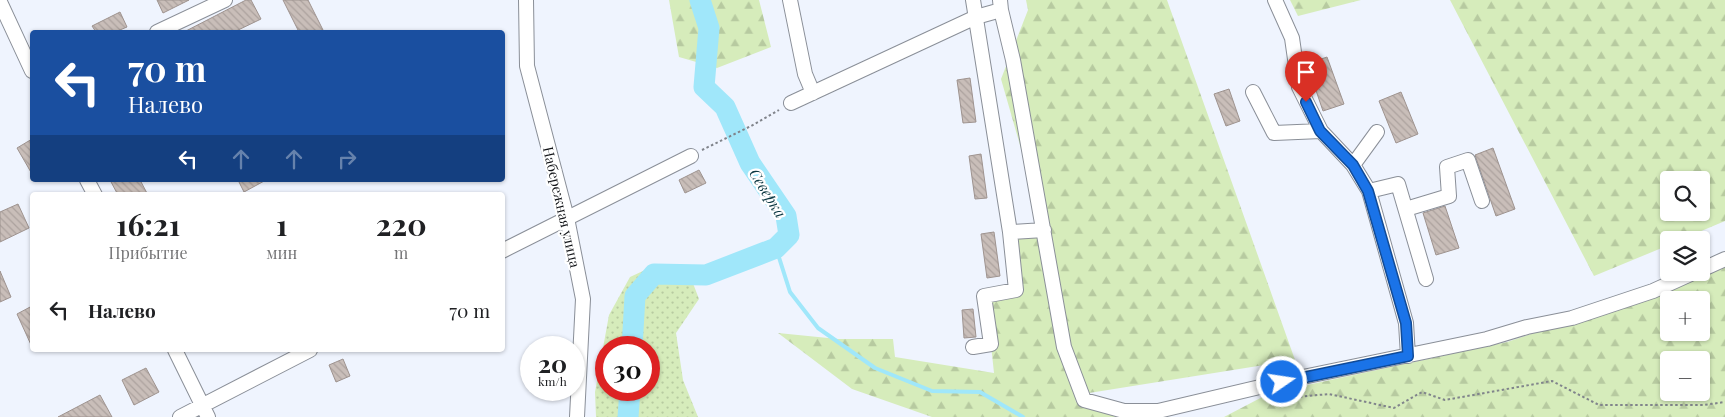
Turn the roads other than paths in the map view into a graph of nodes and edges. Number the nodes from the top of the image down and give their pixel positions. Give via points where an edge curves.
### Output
1 (225, 0) edge
2 (526, 0) edge
3 (790, 0) edge
4 (973, 0) edge
5 (1275, 0) edge
6 (0, 2) edge
7 (1000, 5) edge
8 (976, 17) junction
9 (161, 30) edge
10 (30, 68) edge
11 (1253, 92) dead end
12 (813, 93) junction
13 (791, 103) road end
14 (1320, 131) junction
15 (1377, 132) dead end
16 (691, 156) road end
17 (1353, 165) junction
18 (1368, 191) junction
19 (1482, 201) dead end
20 (1406, 209) junction
21 (567, 218) junction
22 (1044, 230) junction
23 (1010, 232) junction
24 (505, 249) edge
25 (1725, 260) edge
26 (1710, 266) edge
27 (1426, 279) dead end
28 (1675, 281) edge
29 (973, 348) dead end
30 (176, 352) edge
31 (307, 352) edge
32 (1408, 356) junction
33 (206, 411) edge
34 (1158, 414) edge
35 (180, 417) edge
36 (577, 417) edge

1 - 9 street
2 - 21 street, Набережная улица via 527,66
3 - 12 street via 805,74
4 - 8 street
5 - 14 street via 1292,38 1299,87
6 - 10 street
7 - 8 street
7 - 22 street
8 - 12 street
8 - 23 street
11 - 14 street via 1274,133
12 - 13 street
14 - 17 street
15 - 17 street
16 - 21 street
17 - 18 street
18 - 20 street via 1398,184
18 - 32 street via 1406,323
19 - 20 street via 1468,160 1447,168 1448,196
20 - 27 street
21 - 24 street
21 - 36 street, Набережная улица via 583,299
22 - 23 street
22 - 34 street via 1064,347 1084,400 1124,411
23 - 29 street via 1016,290 984,296 991,344
25 - 26 street
28 - 32 street via 1572,318
30 - 33 street
31 - 33 street
32 - 34 street via 1298,378
33 - 35 street

